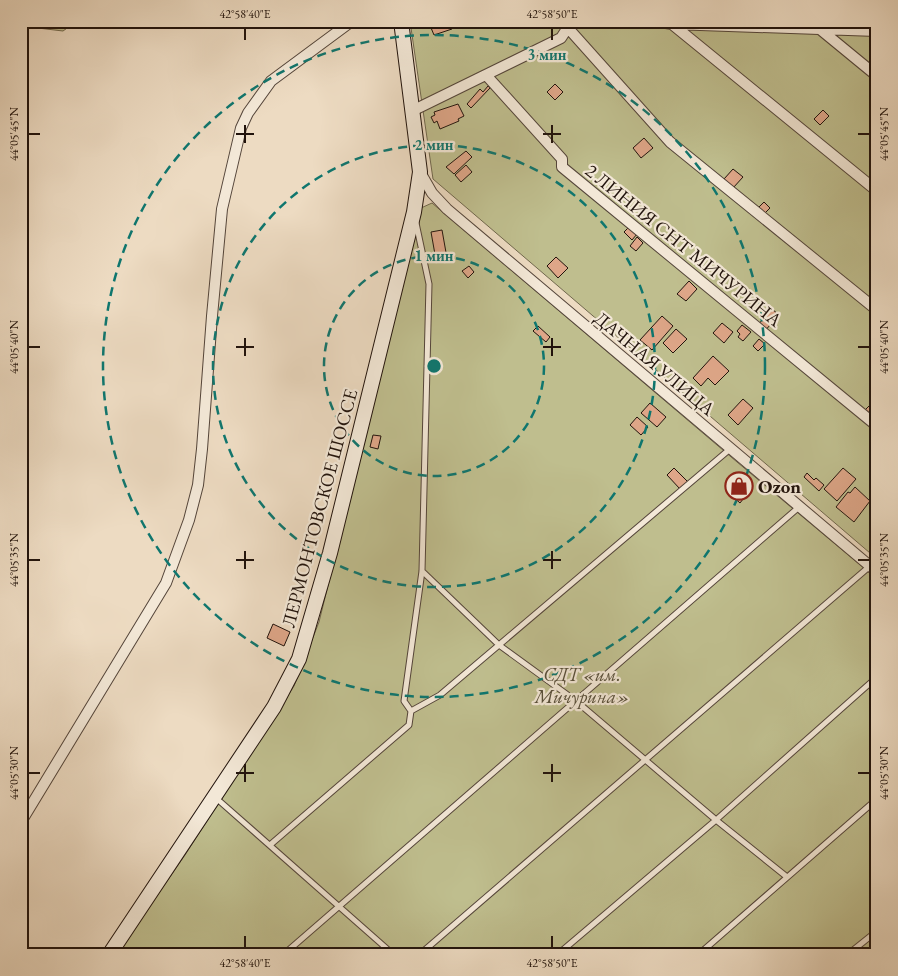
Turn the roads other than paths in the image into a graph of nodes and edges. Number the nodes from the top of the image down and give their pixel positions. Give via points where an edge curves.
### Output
1 (352, 21) edge
2 (401, 21) edge
3 (654, 21) edge
4 (672, 24) junction
5 (570, 25) edge
6 (820, 30) junction
7 (877, 31) edge
8 (486, 75) junction
9 (877, 76) edge
10 (412, 111) junction
11 (420, 172) junction
12 (877, 191) edge
13 (414, 212) junction
14 (877, 310) edge
15 (877, 426) edge
16 (730, 449) junction
17 (799, 507) junction
18 (874, 569) edge
19 (422, 571) junction
20 (499, 645) junction
21 (877, 677) edge
22 (576, 701) junction
23 (411, 711) junction
24 (646, 760) junction
25 (215, 796) junction
26 (877, 799) edge
27 (716, 820) junction
28 (21, 822) edge
29 (270, 845) junction
30 (787, 877) junction
31 (339, 907) junction
32 (877, 931) edge
33 (109, 955) edge
34 (283, 955) edge
35 (394, 955) edge
36 (419, 955) edge
37 (557, 955) edge
38 (698, 955) edge
39 (847, 955) edge

1 - 28 street via 271,81 248,112 222,210 202,449 198,485 189,520 166,583
2 - 10 street, ЛЕРМОНТОВСКОЕ ШОССЕ
3 - 4 street
4 - 6 street
4 - 12 street
5 - 8 street via 561,38
5 - 14 street via 670,142
6 - 7 street
6 - 9 street
8 - 10 street
8 - 15 street, 2 ЛИНИЯ СНТ МИЧУРИНА via 562,159 562,167
10 - 11 street, ЛЕРМОНТОВСКОЕ ШОССЕ
11 - 13 street, ЛЕРМОНТОВСКОЕ ШОССЕ
11 - 16 street, ДАЧНАЯ УЛИЦА via 432,193 447,209
13 - 19 lane via 429,284
13 - 25 street, ЛЕРМОНТОВСКОЕ ШОССЕ via 330,553 299,658 274,707
16 - 17 street, ДАЧНАЯ УЛИЦА
16 - 20 lane
17 - 18 street, ДАЧНАЯ УЛИЦА
17 - 22 lane
18 - 24 lane
19 - 20 lane
19 - 23 lane via 404,701
20 - 22 lane
20 - 23 lane via 440,695
21 - 27 lane
22 - 24 lane
22 - 31 lane
23 - 29 lane via 409,725
24 - 27 lane
24 - 36 lane
25 - 29 lane
25 - 33 street, ЛЕРМОНТОВСКОЕ ШОССЕ
26 - 30 lane
27 - 30 lane
27 - 37 lane
29 - 31 lane
30 - 38 lane
31 - 34 lane
31 - 35 lane
32 - 39 lane

